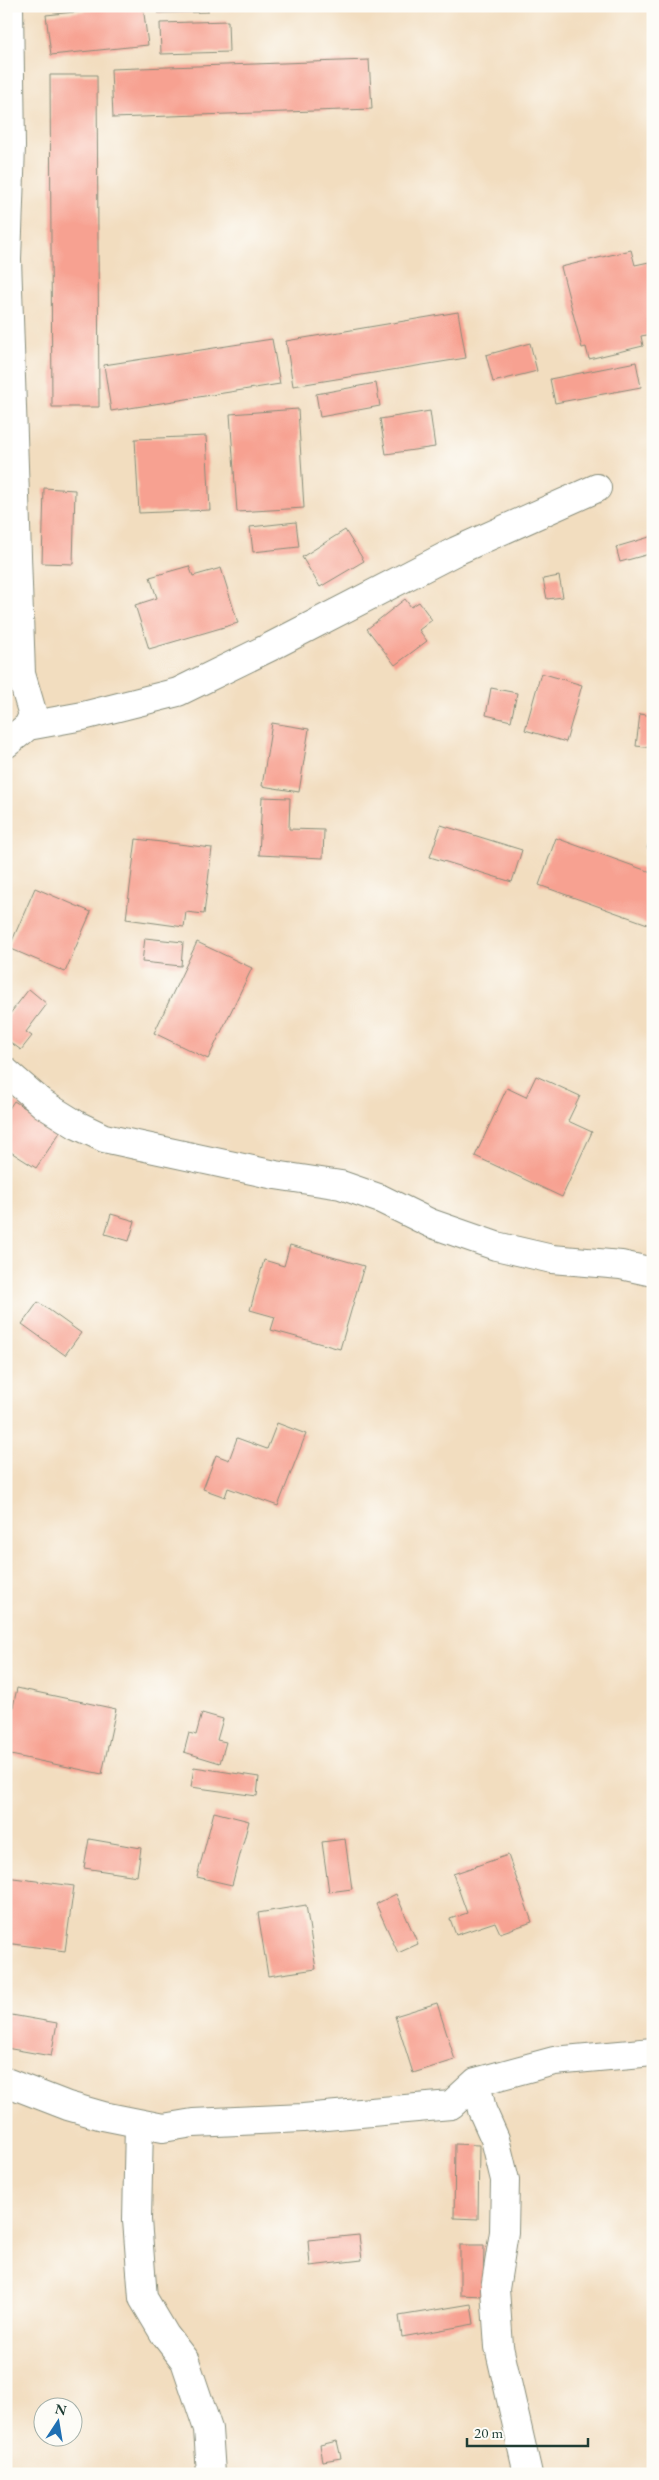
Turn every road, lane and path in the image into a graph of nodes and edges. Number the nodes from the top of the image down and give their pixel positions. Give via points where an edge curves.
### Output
1 (9, 6) edge
2 (597, 488) dead end
3 (13, 671) edge
4 (28, 726) junction
5 (6, 744) edge
6 (6, 1072) edge
7 (653, 1272) edge
8 (653, 2052) edge
9 (6, 2082) edge
10 (476, 2082) junction
11 (139, 2124) junction
12 (211, 2474) edge
13 (528, 2474) edge

1 - 3 street via 11,146 7,260
2 - 4 street via 456,551 178,692
3 - 4 street via 33,715
4 - 5 street
6 - 7 street via 43,1104 104,1138 342,1186 381,1199 430,1223 496,1246 552,1260 621,1265
8 - 10 street via 554,2061
9 - 11 street via 68,2106
10 - 11 street via 451,2105 302,2118 193,2123 163,2128
10 - 13 street via 505,2180 504,2232 495,2289 498,2337
11 - 12 street via 137,2220 143,2298 164,2335 186,2361 208,2429

